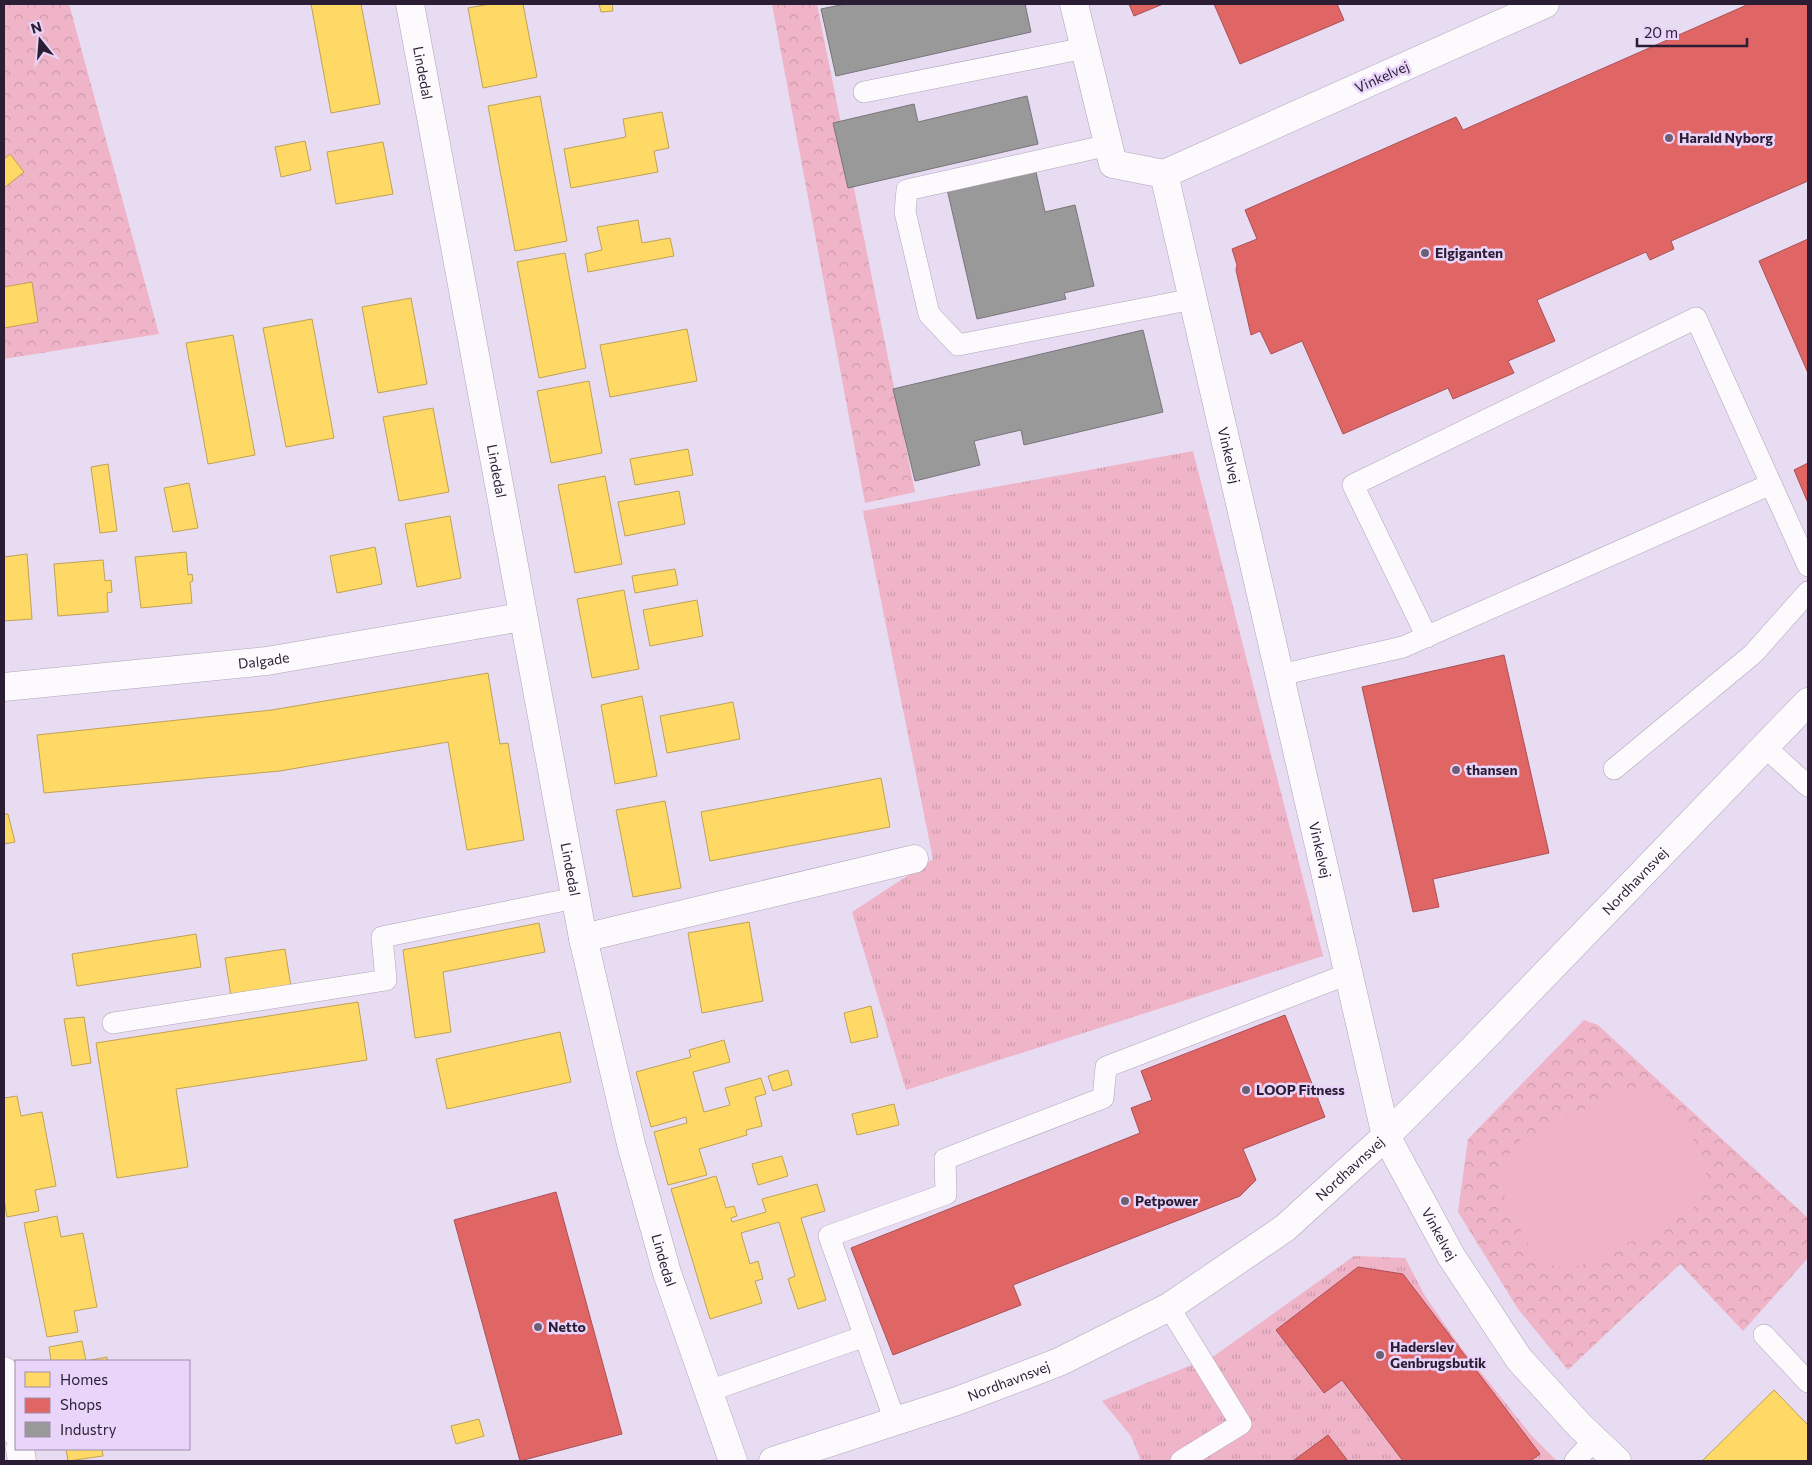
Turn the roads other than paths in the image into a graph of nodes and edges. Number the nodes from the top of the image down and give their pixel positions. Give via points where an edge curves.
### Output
1 (410, 4) edge
2 (1074, 4) edge
3 (1545, 4) edge
4 (1085, 48) junction
5 (864, 92) dead end
6 (1109, 144) junction
7 (1164, 174) junction
8 (1193, 299) junction
9 (1771, 484) junction
10 (1808, 566) edge
11 (1808, 592) edge
12 (522, 617) junction
13 (1427, 637) junction
14 (1280, 675) junction
15 (4, 687) edge
16 (1808, 702) edge
17 (1764, 747) junction
18 (1614, 769) dead end
19 (1808, 786) edge
20 (914, 859) dead end
21 (575, 898) junction
22 (583, 938) junction
23 (1348, 974) junction
24 (113, 1023) dead end
25 (1386, 1136) junction
26 (1169, 1307) junction
27 (1764, 1335) dead end
28 (865, 1336) junction
29 (4, 1371) edge
30 (1808, 1382) edge
31 (708, 1390) junction
32 (895, 1421) junction
33 (15, 1427) edge
34 (1594, 1440) junction
35 (733, 1461) edge
36 (773, 1461) edge
37 (1181, 1461) edge
38 (1575, 1461) edge
39 (1617, 1461) edge

1 - 12 street, Lindedal
2 - 4 street
3 - 7 street, Vinkelvej
4 - 5 lane
4 - 6 street
6 - 7 street via 1114,164
6 - 8 lane via 907,190 905,212 929,314 958,345
7 - 8 street, Vinkelvej
8 - 14 street, Vinkelvej
9 - 10 lane
9 - 13 lane
9 - 13 lane via 1696,318 1353,485
11 - 18 lane via 1753,654
12 - 15 street, Dalgade via 266,661
12 - 21 street, Lindedal
13 - 14 lane via 1403,647
14 - 23 street, Vinkelvej
16 - 17 street, Nordhavnsvej
17 - 19 lane
17 - 25 street, Nordhavnsvej
20 - 22 street
21 - 22 street, Lindedal
21 - 24 lane via 382,937 386,980
22 - 31 street, Lindedal via 631,1144 668,1273
23 - 25 street, Vinkelvej
23 - 28 lane via 1106,1067 1103,1098 945,1159 946,1194 829,1236
25 - 26 street, Nordhavnsvej via 1285,1228
25 - 34 street, Vinkelvej via 1451,1256 1520,1359
26 - 32 street, Nordhavnsvej via 1059,1362
26 - 37 lane via 1242,1424
27 - 30 lane
28 - 31 lane
28 - 32 lane
29 - 33 street
31 - 35 street, Lindedal
32 - 36 street, Nordhavnsvej
34 - 38 lane
34 - 39 street, Vinkelvej

